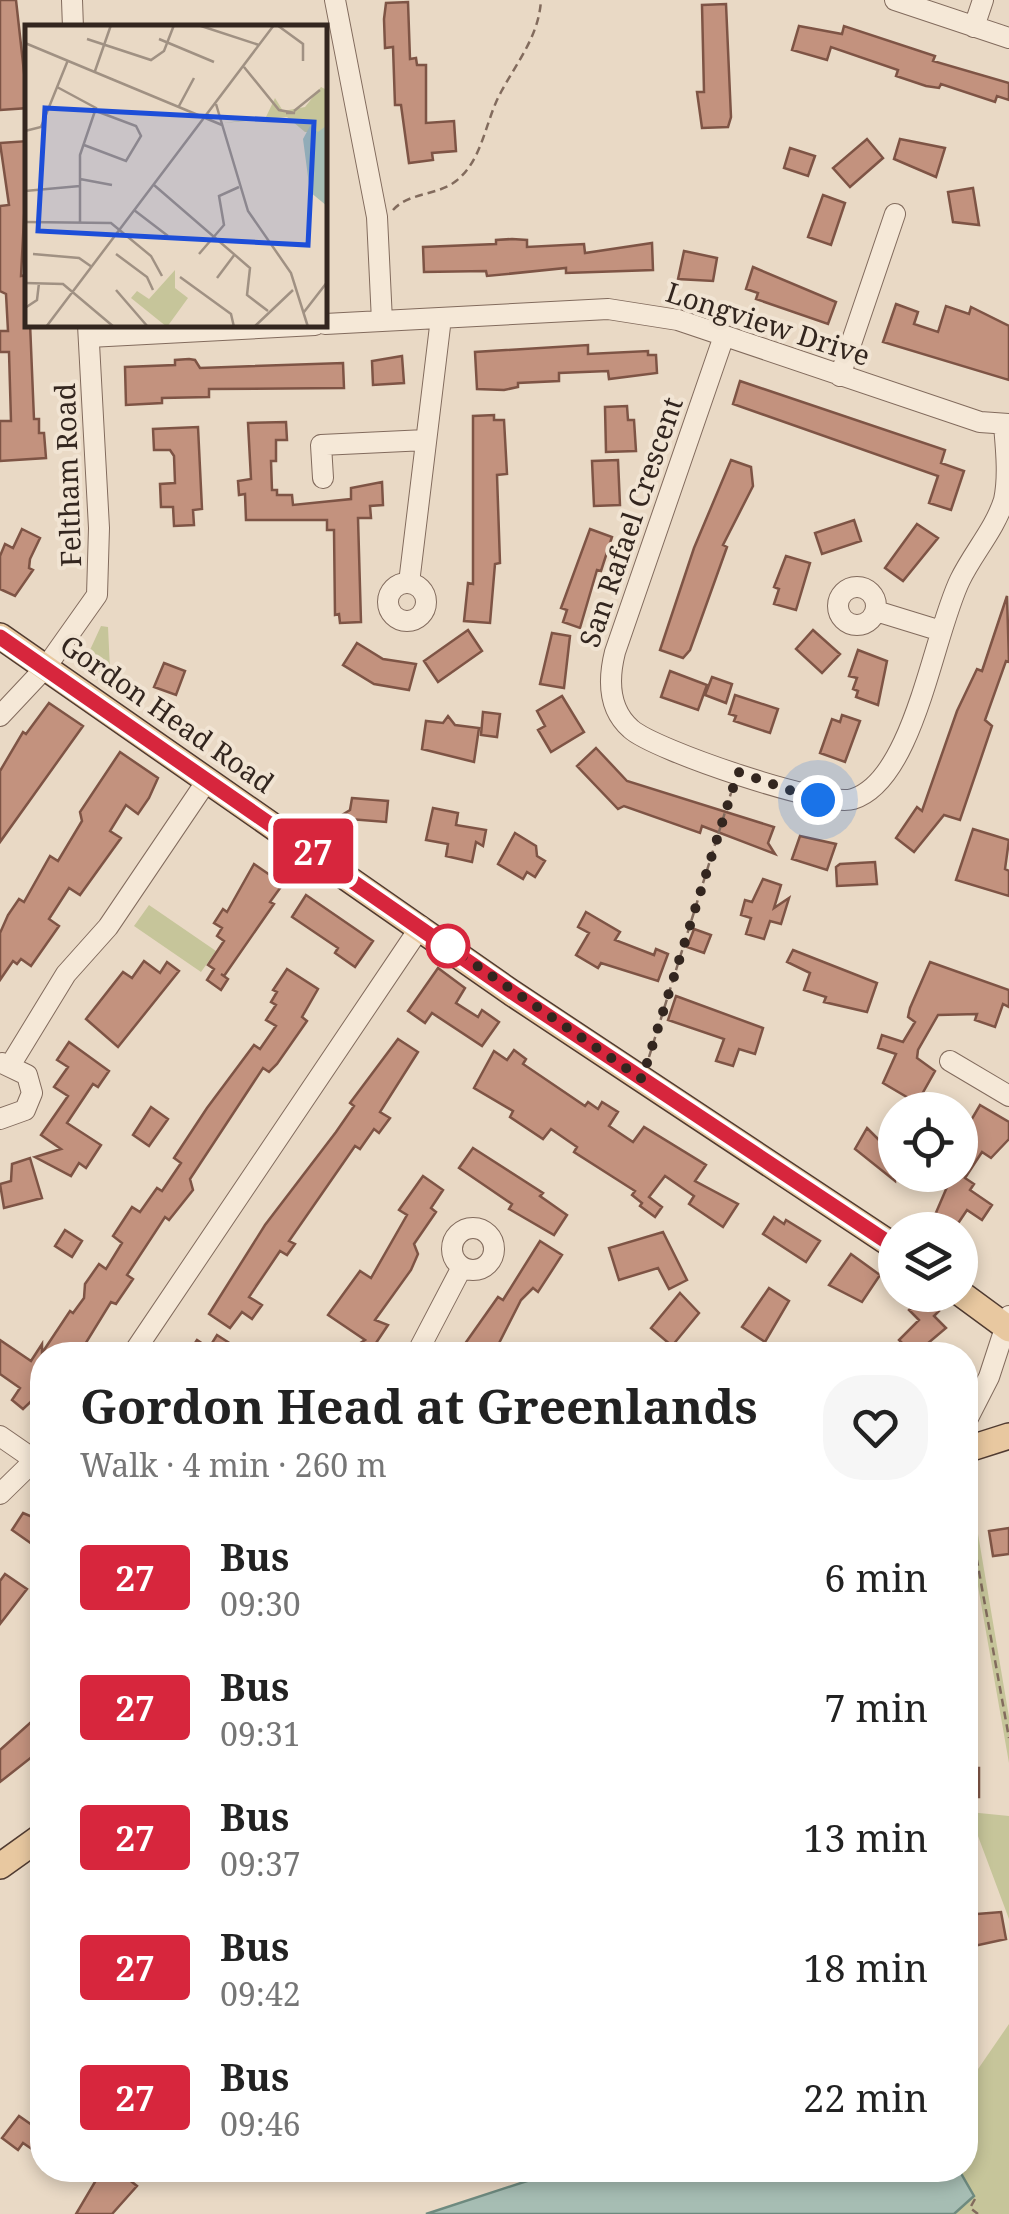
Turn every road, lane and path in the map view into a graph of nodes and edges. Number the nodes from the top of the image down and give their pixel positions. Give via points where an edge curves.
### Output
1 (72, 0) edge
2 (335, 0) edge
3 (541, 0) edge
4 (895, 0) edge
5 (983, 0) edge
6 (73, 25) edge
7 (974, 27) junction
8 (1009, 38) edge
9 (895, 214) dead end
10 (377, 217) junction
11 (442, 318) junction
12 (382, 322) junction
13 (328, 324) edge
14 (202, 328) edge
15 (88, 331) edge
16 (724, 336) junction
17 (840, 376) junction
18 (1006, 424) edge
19 (426, 440) junction
20 (323, 478) dead end
21 (409, 583) dead end
22 (876, 611) dead end
23 (940, 631) junction
24 (0, 636) edge
25 (46, 667) junction
26 (0, 716) edge
27 (738, 772) junction
28 (208, 779) junction
29 (421, 926) junction
30 (950, 1061) dead end
31 (6, 1064) edge
32 (642, 1079) junction
33 (1009, 1096) edge
34 (0, 1120) edge
35 (878, 1236) edge
36 (462, 1267) dead end
37 (978, 1305) edge
38 (1008, 1324) edge
39 (141, 1342) edge
40 (423, 1342) edge
41 (978, 1399) edge
42 (0, 1436) edge
43 (1009, 1436) edge
44 (978, 1446) edge
45 (30, 1454) edge
46 (30, 1468) edge
47 (0, 1494) edge
48 (978, 1566) edge
49 (1009, 1738) edge
50 (30, 1845) edge
51 (0, 1866) edge
52 (975, 2199) dead end
53 (978, 2214) edge

1 - 6 street
2 - 10 street
3 - 10 path via 532,38 472,165 454,184
4 - 7 street
5 - 7 street
7 - 8 street
9 - 17 street
10 - 12 street
11 - 12 street, Longview Drive
11 - 16 street, Longview Drive via 620,310
11 - 19 street
12 - 13 street, Longview Drive
14 - 15 street
15 - 25 street, Feltham Road via 100,576 96,596
16 - 17 street, Longview Drive
16 - 27 street, San Rafael Crescent via 614,652 610,690 618,714 648,742
17 - 18 street, Longview Drive via 980,422
18 - 23 street, San Rafael Crescent via 1005,499
19 - 20 street via 322,445
19 - 21 street
22 - 23 street
23 - 27 street, San Rafael Crescent via 898,758 868,792 818,800
24 - 25 main road, Gordon Head Road
25 - 26 street, Feltham Road
25 - 28 main road, Gordon Head Road
27 - 32 path
28 - 29 main road, Gordon Head Road
28 - 31 street
29 - 32 main road, Gordon Head Road
29 - 39 street
30 - 33 street
31 - 34 street via 26,1075 32,1093 18,1116
32 - 35 main road, Gordon Head Road
36 - 40 street
37 - 38 main road
38 - 41 street
42 - 45 street
43 - 44 main road
46 - 47 street
48 - 49 path
50 - 51 main road
52 - 53 path via 970,2208

